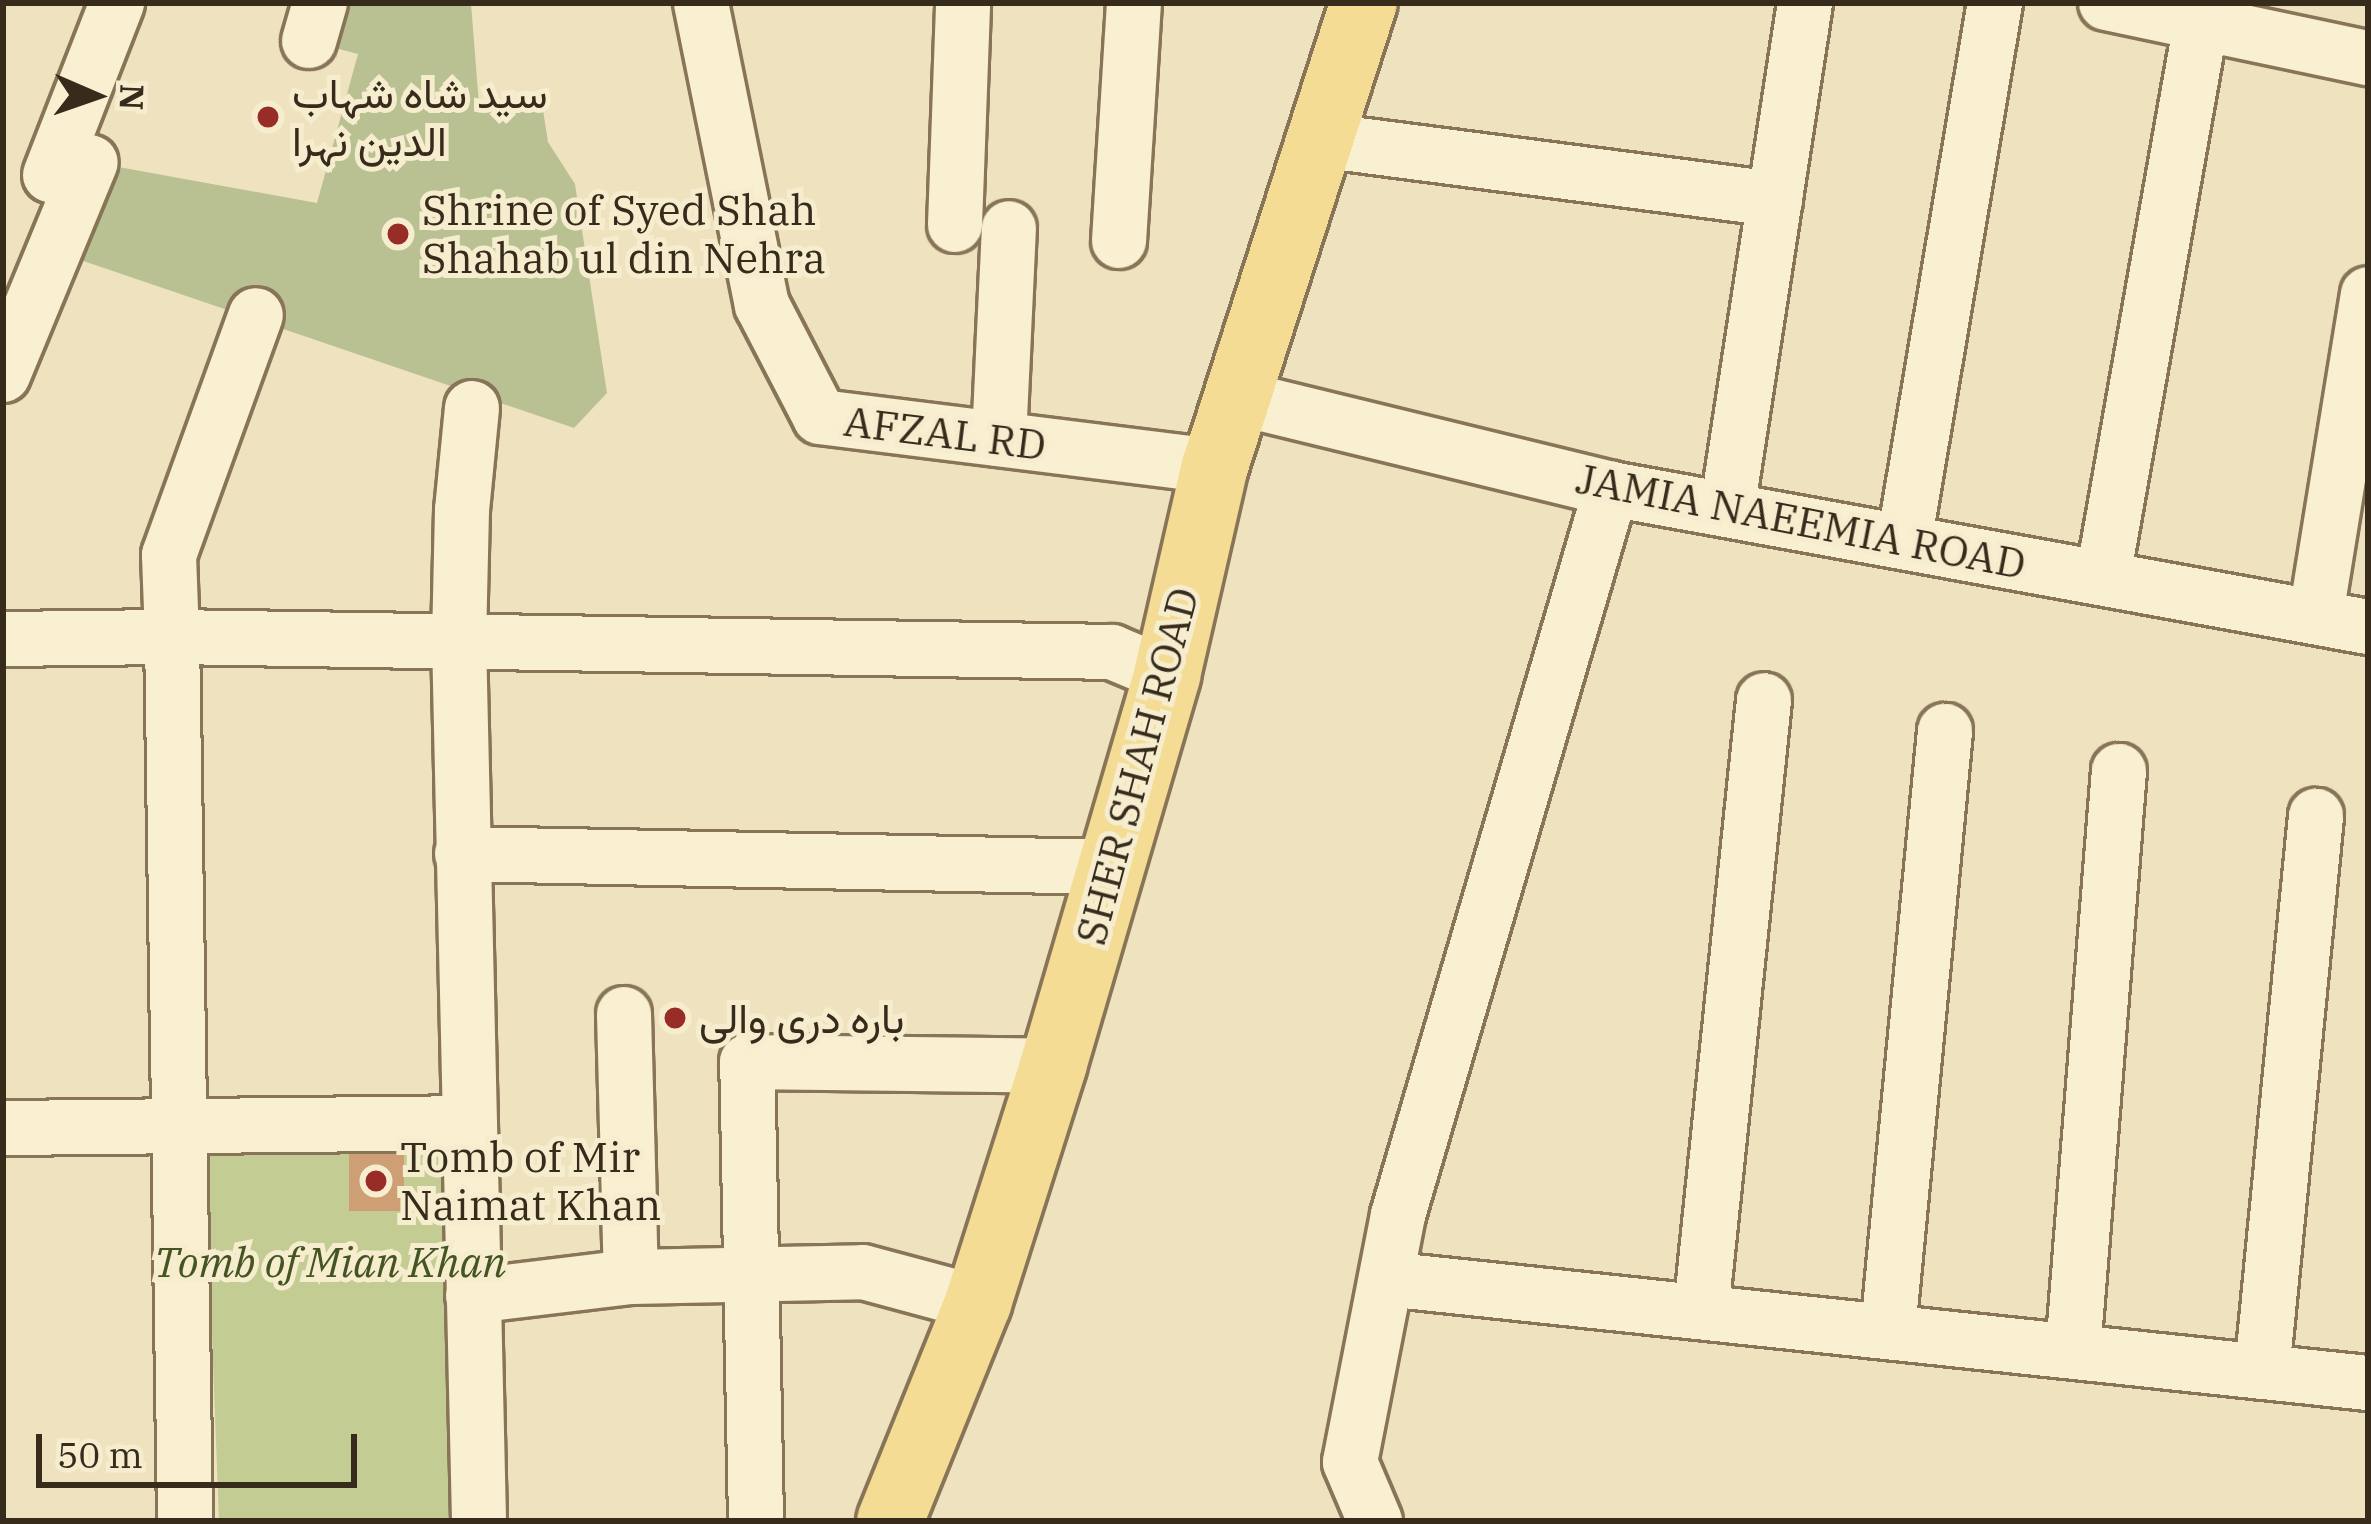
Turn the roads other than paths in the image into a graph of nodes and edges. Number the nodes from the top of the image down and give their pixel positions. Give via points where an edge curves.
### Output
1 (117, 3) edge
2 (701, 3) edge
3 (963, 3) edge
4 (1134, 3) edge
5 (1364, 3) edge
6 (1805, 3) edge
7 (1996, 3) edge
8 (2106, 3) edge
9 (2201, 22) junction
10 (2368, 58) edge
11 (1320, 140) junction
12 (1775, 199) junction
13 (955, 225) dead end
14 (1009, 228) dead end
15 (1119, 241) dead end
16 (2368, 293) edge
17 (256, 315) dead end
18 (3, 375) edge
19 (1238, 398) junction
20 (472, 408) dead end
21 (999, 439) junction
22 (1215, 466) junction
23 (1611, 489) junction
24 (1727, 511) junction
25 (1904, 542) junction
26 (2103, 577) junction
27 (2315, 615) junction
28 (2368, 627) edge
29 (172, 637) junction
30 (3, 639) edge
31 (458, 639) junction
32 (1167, 675) junction
33 (1764, 700) dead end
34 (1945, 731) dead end
35 (2119, 771) dead end
36 (2316, 816) dead end
37 (462, 854) junction
38 (1112, 867) junction
39 (624, 1014) dead end
40 (1053, 1066) junction
41 (466, 1124) junction
42 (178, 1127) junction
43 (3, 1128) edge
44 (755, 1275) junction
45 (631, 1277) junction
46 (1386, 1279) junction
47 (473, 1296) junction
48 (978, 1304) junction
49 (1700, 1311) junction
50 (1888, 1330) junction
51 (2072, 1351) junction
52 (2262, 1372) junction
53 (2368, 1383) edge
54 (185, 1521) edge
55 (479, 1521) edge
56 (756, 1521) edge
57 (890, 1521) edge
58 (1375, 1521) edge

1 - 18 street
2 - 21 street, AFZAL RD via 762,305 820,417
3 - 13 street
4 - 15 street
5 - 11 main road, SHER SHAH ROAD
6 - 12 street
7 - 25 street
8 - 9 street
9 - 10 street
9 - 26 street
11 - 12 street
11 - 19 main road, SHER SHAH ROAD
12 - 24 street
14 - 21 street
16 - 27 street
17 - 29 street via 169,555
19 - 22 main road, SHER SHAH ROAD
19 - 23 street, JAMIA NAEEMIA ROAD
20 - 31 street
21 - 22 street, AFZAL RD
22 - 32 main road, SHER SHAH ROAD
23 - 24 street, JAMIA NAEEMIA ROAD
23 - 46 street
24 - 25 street, JAMIA NAEEMIA ROAD
25 - 26 street, JAMIA NAEEMIA ROAD
26 - 27 street, JAMIA NAEEMIA ROAD
27 - 28 street, JAMIA NAEEMIA ROAD
29 - 30 street
29 - 31 street
29 - 42 street
31 - 32 street via 1112,652
31 - 37 street
32 - 38 main road, SHER SHAH ROAD
33 - 49 street
34 - 50 street
35 - 51 street
36 - 52 street
37 - 38 street
37 - 41 street
38 - 40 main road, SHER SHAH ROAD
39 - 45 street
40 - 44 street via 747,1062
40 - 48 main road, SHER SHAH ROAD
41 - 42 street
41 - 47 street
42 - 43 street
42 - 54 street
44 - 45 street
44 - 48 street via 862,1272
44 - 56 street
45 - 47 street
46 - 49 street
46 - 58 street via 1350,1462
47 - 55 street
48 - 57 main road, SHER SHAH ROAD
49 - 50 street
50 - 51 street
51 - 52 street
52 - 53 street

